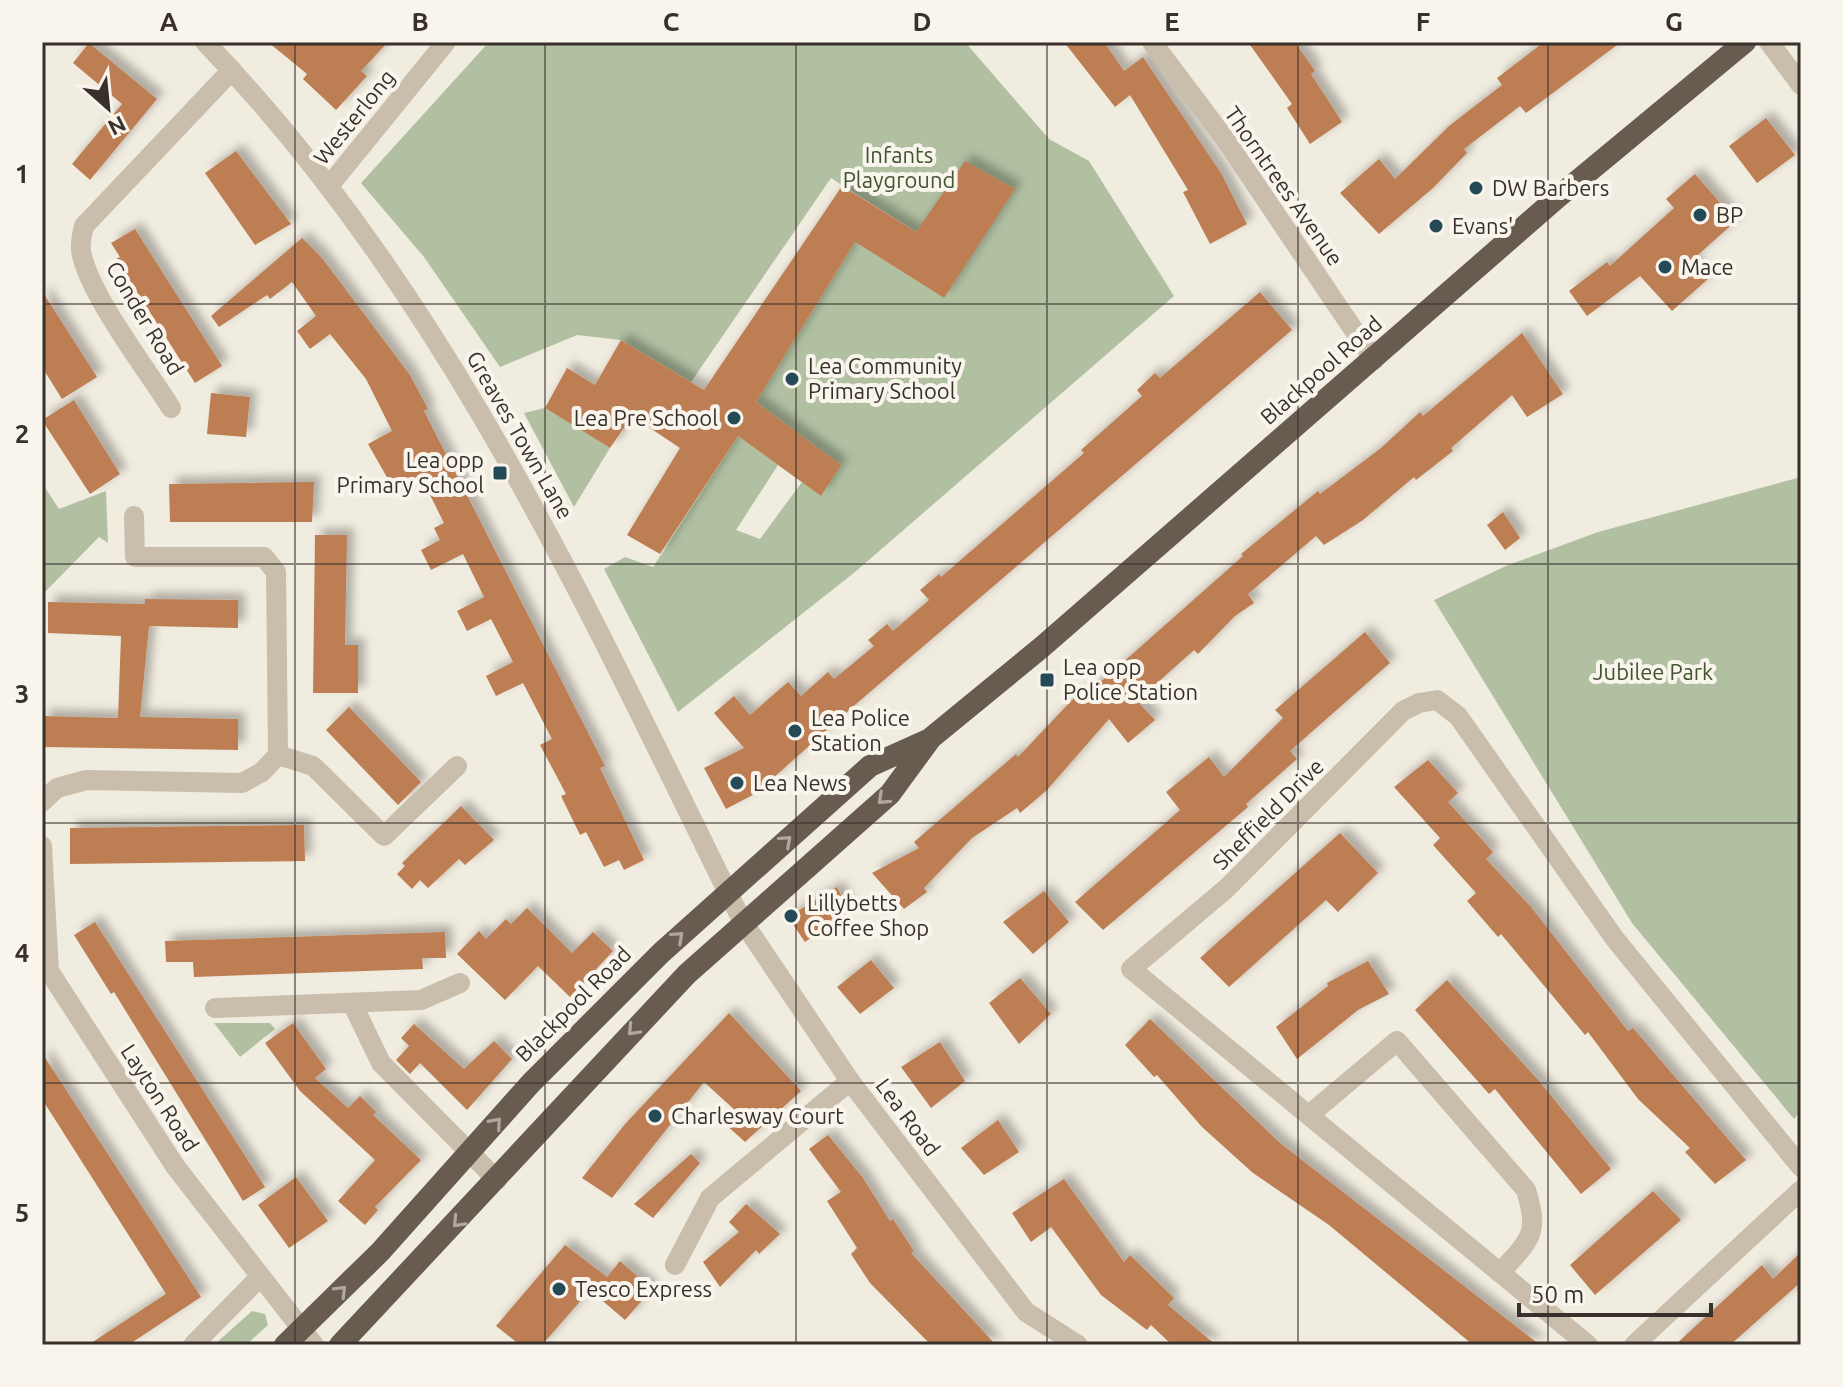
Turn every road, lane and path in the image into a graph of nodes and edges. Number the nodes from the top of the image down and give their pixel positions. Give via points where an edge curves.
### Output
1 (205, 42) edge
2 (446, 42) edge
3 (1152, 42) edge
4 (1745, 42) edge
5 (1769, 42) edge
6 (232, 70) junction
7 (1801, 85) edge
8 (329, 186) junction
9 (1374, 360) junction
10 (171, 408) dead end
11 (134, 516) dead end
12 (931, 738) junction
13 (278, 755) junction
14 (457, 766) dead end
15 (42, 802) edge
16 (42, 846) edge
17 (728, 893) junction
18 (743, 922) junction
19 (46, 973) edge
20 (460, 983) dead end
21 (352, 1003) junction
22 (215, 1008) dead end
23 (850, 1081) junction
24 (1309, 1115) junction
25 (470, 1153) junction
26 (1801, 1167) edge
27 (497, 1180) junction
28 (1801, 1190) edge
29 (675, 1265) dead end
30 (1500, 1273) junction
31 (259, 1278) junction
32 (300, 1340) edge
33 (193, 1345) edge
34 (340, 1345) edge
35 (1078, 1345) edge
36 (1588, 1345) edge
37 (1634, 1345) edge

1 - 6 street, Greaves Town Lane
2 - 8 street, Westerlong
3 - 9 street, Thorntrees Avenue via 1225,139
4 - 9 highway, Blackpool Road via 1558,197
5 - 7 street
6 - 8 street, Greaves Town Lane
6 - 10 street, Conder Road via 84,226 80,246 100,296
8 - 17 street, Greaves Town Lane via 454,366 553,541
9 - 12 highway, Blackpool Road
11 - 13 street via 135,557 264,557 276,572
17 -> 12 highway, Blackpool Road via 870,766
12 -> 18 highway, Blackpool Road via 890,794
13 - 14 street via 313,766 384,836
13 - 15 street via 242,783 86,780 57,788
16 - 19 street, Layton Road
17 - 18 street, Lea Road
25 -> 17 highway, Blackpool Road via 531,1083
18 - 23 street, Lea Road
18 -> 27 highway, Blackpool Road via 612,1052
19 - 31 street, Layton Road via 175,1166
20 - 21 street via 421,1000
21 - 22 street
21 - 25 street via 381,1063
23 - 29 street via 710,1198
23 - 35 street, Lea Road via 1026,1312
24 - 26 street, Sheffield Drive via 1131,969 1227,888 1403,711 1437,700 1458,716 1615,939
24 - 30 street, Sheffield Drive
24 - 30 street via 1397,1041 1526,1190 1536,1220 1526,1244
25 - 27 street
32 -> 25 highway, Blackpool Road
27 -> 34 highway, Blackpool Road
28 - 37 street
30 - 36 street, Sheffield Drive
31 - 32 street, Layton Road
31 - 33 street

